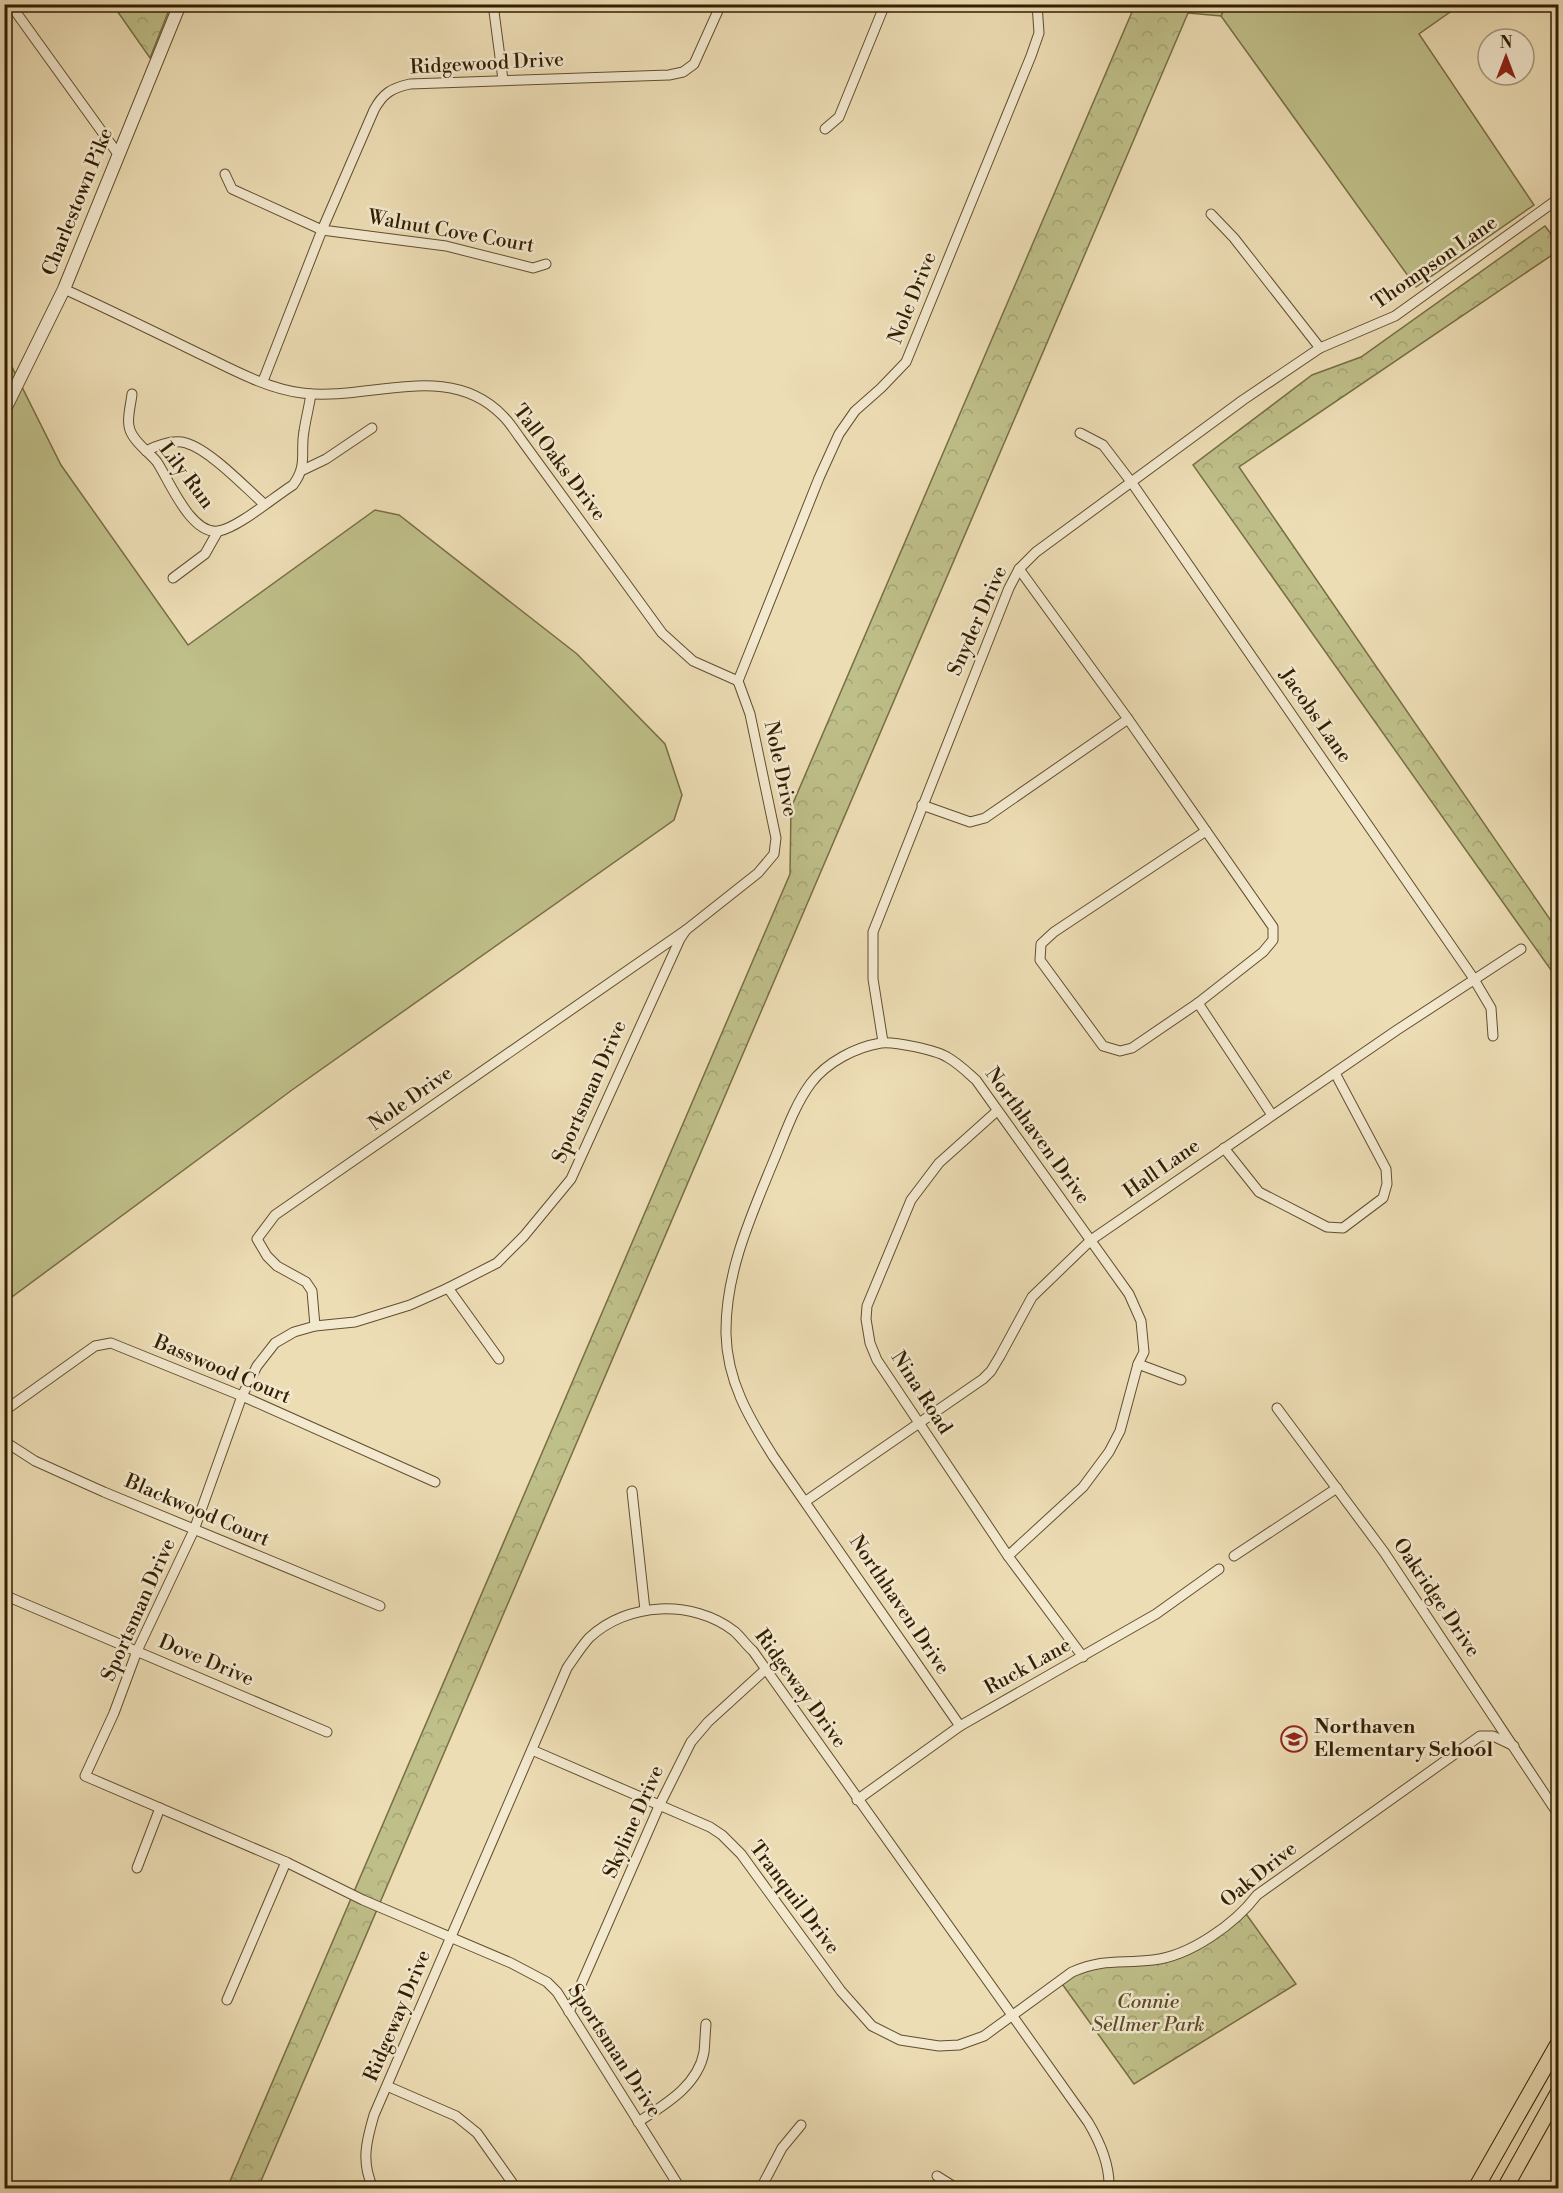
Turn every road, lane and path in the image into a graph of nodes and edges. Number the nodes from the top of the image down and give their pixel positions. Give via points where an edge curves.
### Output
1 (10, 4) edge
2 (180, 4) edge
3 (493, 4) edge
4 (721, 4) edge
5 (885, 4) edge
6 (1037, 4) edge
7 (503, 80) junction
8 (825, 129) dead end
9 (118, 154) junction
10 (225, 174) dead end
11 (1558, 199) edge
12 (1211, 214) dead end
13 (322, 230) junction
14 (546, 264) dead end
15 (64, 289) junction
16 (1320, 348) junction
17 (262, 381) junction
18 (132, 394) dead end
19 (311, 394) junction
20 (4, 411) edge
21 (372, 428) dead end
22 (1080, 433) dead end
23 (146, 451) junction
24 (303, 470) junction
25 (1132, 483) junction
26 (264, 504) junction
27 (218, 531) junction
28 (1019, 569) junction
29 (173, 578) dead end
30 (738, 681) junction
31 (1128, 719) junction
32 (922, 805) junction
33 (1206, 831) junction
34 (686, 930) junction
35 (1521, 949) dead end
36 (1476, 980) junction
37 (1198, 1003) junction
38 (1493, 1036) dead end
39 (882, 1042) junction
40 (1335, 1073) junction
41 (997, 1111) junction
42 (1272, 1115) junction
43 (1224, 1148) junction
44 (1091, 1240) junction
45 (448, 1288) junction
46 (315, 1326) junction
47 (498, 1359) dead end
48 (1138, 1364) junction
49 (1182, 1380) dead end
50 (242, 1396) junction
51 (1277, 1408) dead end
52 (4, 1411) edge
53 (919, 1424) junction
54 (4, 1441) edge
55 (435, 1482) dead end
56 (1337, 1488) junction
57 (632, 1491) dead end
58 (806, 1501) junction
59 (194, 1530) junction
60 (1008, 1556) junction
61 (1234, 1556) dead end
62 (1219, 1569) dead end
63 (4, 1595) edge
64 (380, 1606) dead end
65 (645, 1610) junction
66 (137, 1651) junction
67 (1083, 1657) junction
68 (766, 1669) junction
69 (960, 1726) junction
70 (327, 1732) dead end
71 (1514, 1746) junction
72 (532, 1750) junction
73 (857, 1800) junction
74 (660, 1804) junction
75 (160, 1808) junction
76 (1558, 1814) edge
77 (286, 1862) junction
78 (137, 1868) dead end
79 (451, 1937) junction
80 (227, 2000) dead end
81 (569, 2012) junction
82 (1012, 2015) junction
83 (706, 2024) dead end
84 (1558, 2044) edge
85 (387, 2086) junction
86 (1558, 2093) edge
87 (638, 2122) junction
88 (801, 2125) dead end
89 (937, 2176) dead end
90 (373, 2188) edge
91 (516, 2188) edge
92 (680, 2188) edge
93 (761, 2188) edge
94 (956, 2188) edge
95 (1109, 2188) edge
96 (1476, 2188) edge
97 (1505, 2188) edge

1 - 9 street
2 - 9 street, Charlestown Pike
3 - 7 street
4 - 7 street, Ridgewood Drive via 694,64 683,72
5 - 8 street via 839,117
6 - 30 street, Nole Drive via 1040,33 906,362 855,411 839,434
7 - 13 street, Ridgewood Drive via 410,84 384,94
9 - 15 street, Charlestown Pike
10 - 13 street, Walnut Cove Court via 232,189
11 - 16 street, Thompson Lane via 1395,316
12 - 16 street
13 - 14 street, Walnut Cove Court via 446,246 533,268
13 - 17 street, Ridgewood Drive
15 - 17 street, Tall Oaks Drive
15 - 20 street, Charlestown Pike
16 - 25 street, Snyder Drive
17 - 19 street, Tall Oaks Drive
18 - 23 street, Lily Run via 129,427
19 - 24 street via 303,433
19 - 30 street, Tall Oaks Drive via 422,385 458,390 488,404 520,438 650,619 693,661
21 - 24 street
22 - 25 street, Jacobs Lane via 1103,445
23 - 26 street via 161,444 184,442 198,448
23 - 27 street, Lily Run via 198,524
24 - 26 street, Lily Run via 293,485
25 - 28 street, Snyder Drive via 1036,552
25 - 36 street, Jacobs Lane
26 - 27 street, Lily Run
27 - 29 street via 205,554
28 - 31 street
28 - 32 street, Snyder Drive
30 - 34 street, Nole Drive via 750,714 776,838 774,854 758,873
31 - 32 street via 985,818 969,822
31 - 33 street
32 - 39 street, Snyder Drive via 873,932 873,979
33 - 37 street via 1273,927 1273,940
33 - 37 street via 1054,932 1041,944 1040,960 1103,1046 1120,1051 1132,1048
34 - 45 street, Sportsman Drive via 570,1179 497,1263
34 - 46 street, Nole Drive via 275,1215 256,1239 277,1266 306,1282 312,1291
35 - 36 street, Hall Lane
36 - 38 street, Jacobs Lane via 1491,1008
36 - 40 street, Hall Lane
37 - 42 street
39 - 41 street, Northhaven Drive via 946,1056 976,1080
39 - 58 street, Northhaven Drive via 847,1054 828,1066 812,1082 794,1112 742,1236 727,1304 726,1337 738,1396 773,1456
40 - 42 street, Hall Lane
40 - 43 street via 1386,1169 1387,1184 1383,1198 1343,1228 1327,1227 1259,1192
41 - 44 street, Northhaven Drive
41 - 53 street, Nina Road via 939,1163 920,1186 867,1306 870,1343 877,1360
42 - 43 street, Hall Lane
43 - 44 street, Hall Lane
44 - 48 street, Northhaven Drive via 1129,1294 1141,1321 1144,1352
44 - 53 street, Hall Lane via 1032,1297 991,1371
45 - 46 street, Sportsman Drive via 355,1322
45 - 47 street
46 - 50 street, Sportsman Drive via 275,1343 257,1366
48 - 49 street
48 - 60 street, Northhaven Drive via 1120,1431 1108,1452 1083,1487
50 - 52 street, Basswood Court via 111,1343 94,1346
50 - 55 street, Basswood Court
50 - 59 street, Sportsman Drive
51 - 56 street, Oakridge Drive
53 - 58 street, Hall Lane
53 - 60 street, Nina Road
54 - 59 street, Blackwood Court via 35,1461
56 - 61 street
56 - 71 street, Oakridge Drive
57 - 65 street
58 - 69 street, Northhaven Drive
59 - 64 street, Blackwood Court
59 - 66 street, Sportsman Drive
60 - 67 street, Nina Road
62 - 67 street, Ruck Lane via 1156,1614
63 - 66 street, Dove Drive
65 - 68 street, Ridgeway Drive via 676,1610 715,1620 734,1632
65 - 72 street, Ridgeway Drive via 622,1617 590,1637 567,1668
66 - 70 street, Dove Drive
66 - 75 street, Sportsman Drive via 85,1776
67 - 69 street, Ruck Lane
68 - 73 street, Ridgeway Drive
68 - 74 street, Skyline Drive via 691,1742
69 - 73 street, Ruck Lane
71 - 76 street, Oakridge Drive
71 - 82 street, Oak Drive via 1493,1736 1480,1736 1257,1895 1244,1911 1184,1952 1152,1960 1103,1961 1086,1966
72 - 74 street, Tranquil Drive
72 - 79 street, Ridgeway Drive
73 - 82 street, Ridgeway Drive
74 - 81 street, Skyline Drive
74 - 82 street, Tranquil Drive via 710,1827 741,1854 872,2026 900,2040 925,2046 959,2045 984,2036
75 - 77 street, Sportsman Drive
75 - 78 street
77 - 79 street, Sportsman Drive
77 - 80 street
79 - 81 street, Sportsman Drive via 547,1982
79 - 85 street, Ridgeway Drive
81 - 87 street, Sportsman Drive
82 - 95 street, Ridgeway Drive via 1100,2142
83 - 87 street via 704,2054 697,2072 679,2094
84 - 96 main road
85 - 90 street, Ridgeway Drive via 367,2139 365,2164
85 - 91 street via 456,2116 470,2127
86 - 97 main road
87 - 92 street, Sportsman Drive
88 - 93 street via 782,2148
89 - 94 street

